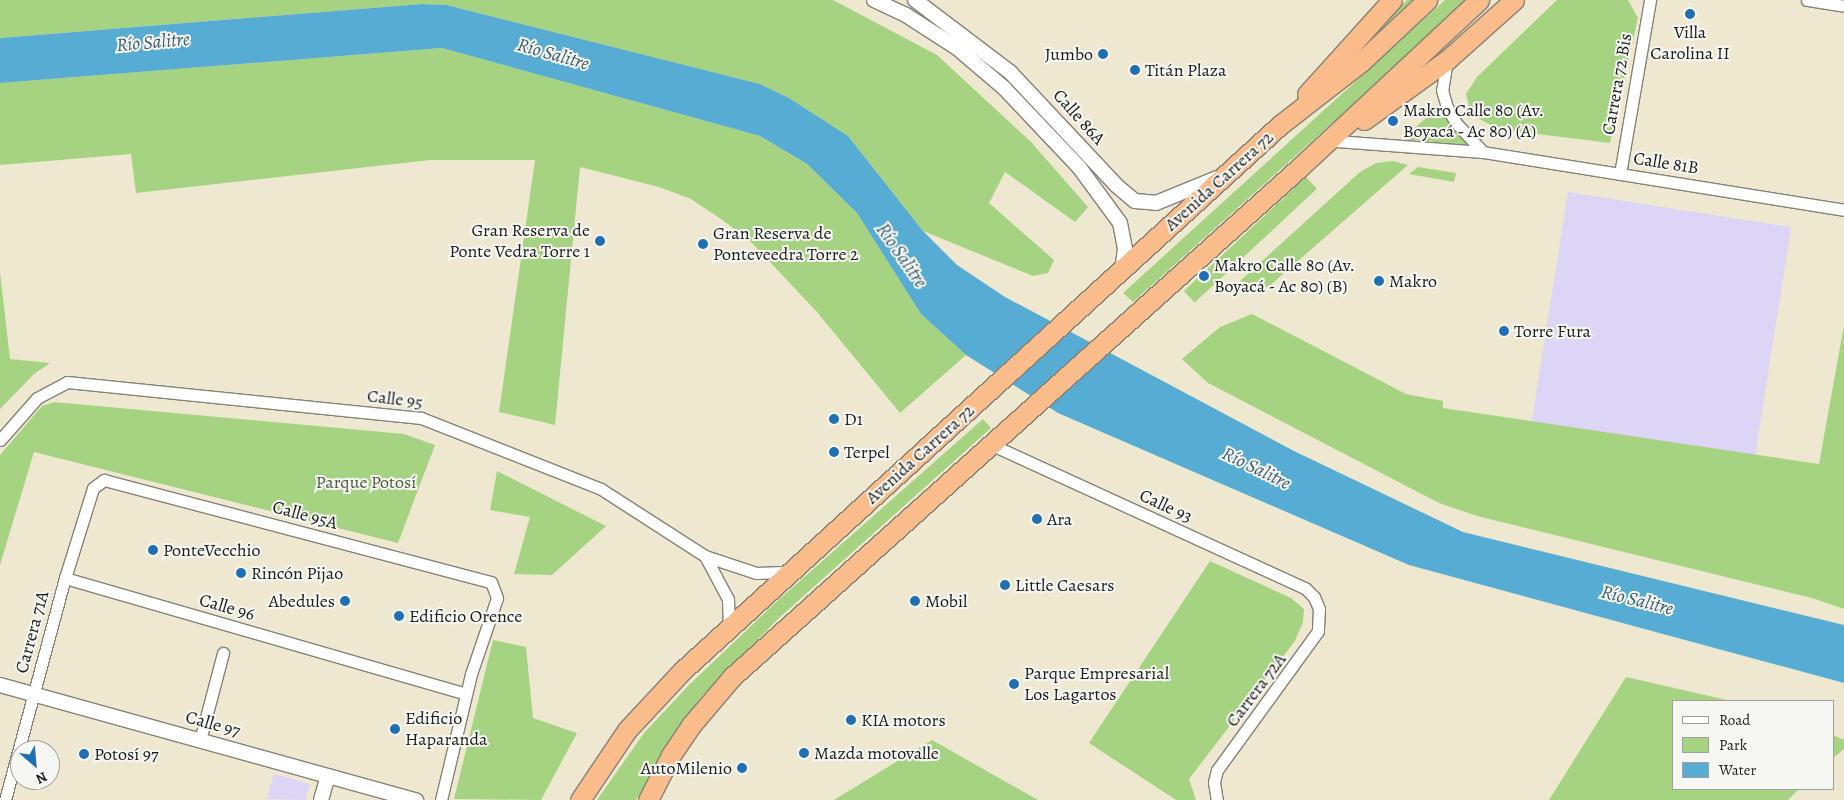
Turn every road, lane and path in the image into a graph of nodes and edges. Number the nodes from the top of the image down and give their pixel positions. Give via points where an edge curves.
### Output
1 (874, 0) edge
2 (915, 0) edge
3 (1377, 0) edge
4 (1392, 0) edge
5 (1427, 0) edge
6 (1479, 0) edge
7 (1514, 0) edge
8 (1650, 0) edge
9 (1807, 0) edge
10 (1844, 6) edge
11 (1348, 45) junction
12 (1447, 60) junction
13 (1280, 125) junction
14 (1336, 141) junction
15 (1482, 152) junction
16 (1300, 167) junction
17 (1227, 173) junction
18 (1620, 174) junction
19 (1844, 210) edge
20 (1122, 270) junction
21 (0, 440) edge
22 (990, 444) junction
23 (104, 480) joint
24 (705, 556) junction
25 (791, 572) junction
26 (65, 578) junction
27 (1319, 609) joint
28 (729, 628) junction
29 (223, 653) dead end
30 (0, 686) edge
31 (466, 694) junction
32 (33, 695) junction
33 (200, 740) junction
34 (328, 776) junction
35 (1216, 794) edge
36 (5, 800) edge
37 (321, 800) edge
38 (416, 800) edge
39 (441, 800) edge
40 (580, 800) edge
41 (648, 800) edge

1 - 20 street, Calle 86A via 931,30 957,48 1004,88 1079,167 1120,223 1125,249
2 - 17 street, Calle 86A via 1010,72 1117,186 1136,202 1156,203
3 - 11 highway
4 - 11 highway, Avenida Carrera 72
5 - 13 highway, Avenida Carrera 72 via 1361,62
6 - 16 highway
7 - 12 highway
8 - 18 street, Carrera 72 Bis
9 - 10 street
11 - 13 highway, Avenida Carrera 72
12 - 14 highway
12 - 15 street via 1442,90 1447,107 1456,123
13 - 17 highway, Avenida Carrera 72
14 - 15 street, Calle 81B
14 - 16 highway
15 - 18 street, Calle 81B
16 - 22 highway
17 - 20 highway, Avenida Carrera 72
18 - 19 street, Calle 81B
20 - 25 highway, Avenida Carrera 72
21 - 24 street, Calle 95 via 51,388 67,382 421,418 601,489
22 - 27 street, Calle 93 via 1305,588
22 - 41 highway via 732,677 670,756
23 - 26 street, Carrera 71A via 93,488
23 - 31 street, Calle 95A via 486,578 494,586 498,598
24 - 25 street, Calle 95 via 756,573
24 - 28 street, Calle 95 via 728,599
25 - 28 highway, Avenida Carrera 72
26 - 31 street, Calle 96
26 - 32 street, Carrera 71A
27 - 35 street, Carrera 72A via 1318,631 1312,643 1217,770
28 - 40 highway, Avenida Carrera 72 via 682,671 627,730
29 - 33 street
30 - 32 street, Calle 97
31 - 39 street
32 - 33 street, Calle 97
32 - 36 street, Carrera 71A
33 - 34 street, Calle 97
34 - 37 street
34 - 38 street, Calle 97

